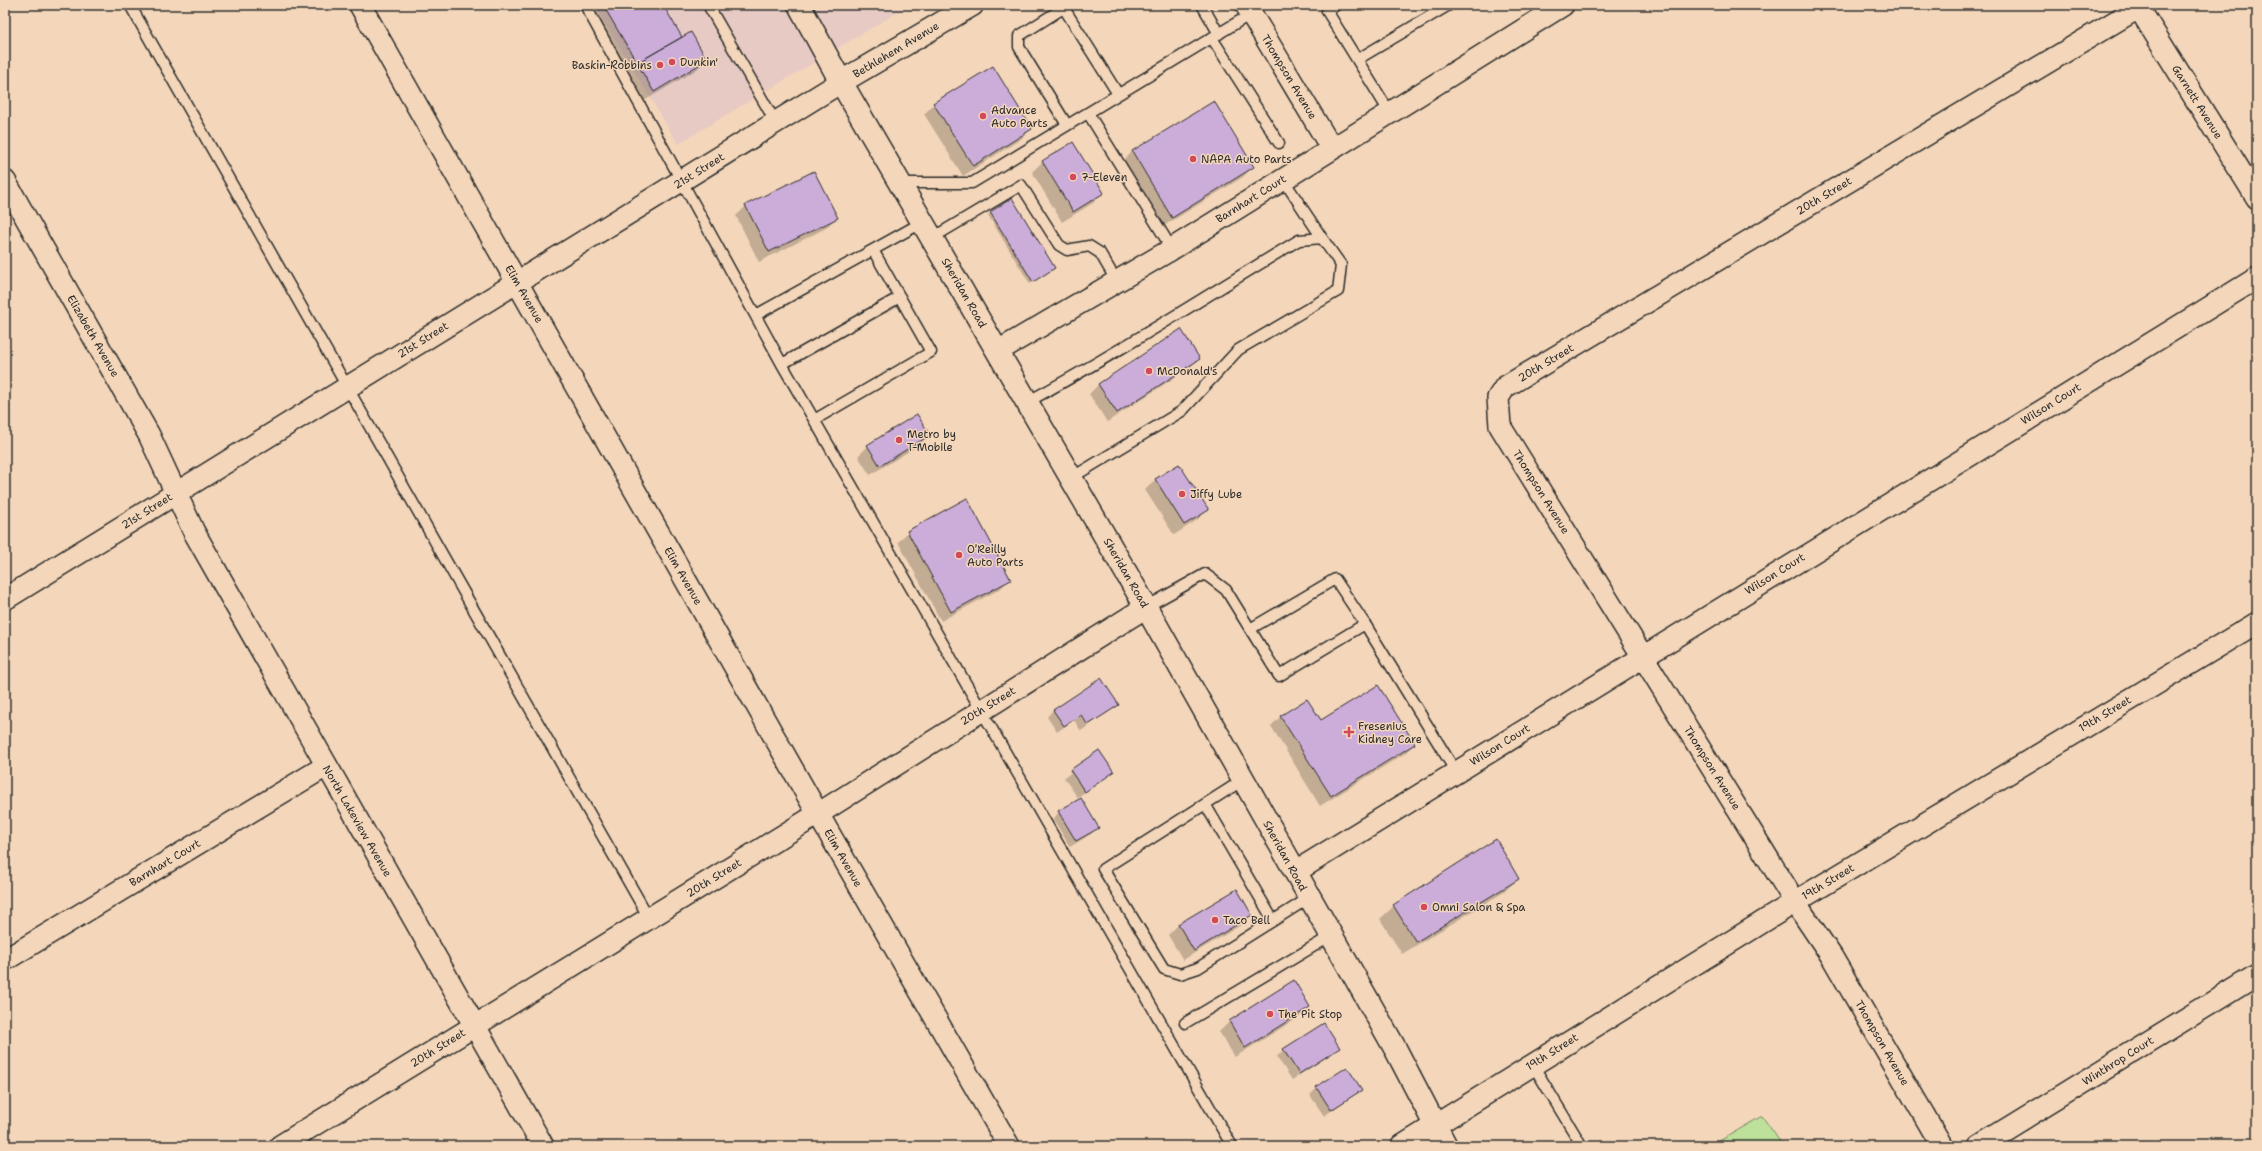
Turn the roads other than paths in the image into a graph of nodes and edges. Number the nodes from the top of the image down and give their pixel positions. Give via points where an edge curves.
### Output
1 (130, 5) edge
2 (360, 5) edge
3 (585, 5) edge
4 (708, 5) edge
5 (799, 5) edge
6 (972, 5) edge
7 (1202, 5) edge
8 (1336, 5) edge
9 (1449, 5) edge
10 (1563, 5) edge
11 (1065, 6) edge
12 (2140, 6) edge
13 (1325, 8) edge
14 (1249, 9) edge
15 (1215, 36) junction
16 (1358, 59) junction
17 (841, 82) junction
18 (1118, 94) junction
19 (1088, 113) junction
20 (1390, 113) junction
21 (776, 123) junction
22 (1067, 125) junction
23 (1279, 142) dead end
24 (1332, 149) junction
25 (1283, 179) junction
26 (5, 181) edge
27 (683, 181) junction
28 (900, 183) junction
29 (2257, 198) edge
30 (927, 230) junction
31 (1322, 238) junction
32 (1172, 249) junction
33 (873, 250) junction
34 (2257, 278) edge
35 (517, 282) junction
36 (1117, 282) junction
37 (900, 297) junction
38 (756, 315) junction
39 (998, 351) junction
40 (782, 364) junction
41 (347, 387) junction
42 (1505, 387) joint
43 (1028, 402) junction
44 (814, 420) junction
45 (1071, 478) junction
46 (176, 493) junction
47 (5, 599) edge
48 (1146, 607) junction
49 (2257, 623) edge
50 (1365, 624) junction
51 (1250, 629) junction
52 (1643, 656) junction
53 (982, 710) junction
54 (326, 766) junction
55 (1456, 772) junction
56 (1243, 780) junction
57 (1205, 804) junction
58 (818, 814) junction
59 (1295, 872) junction
60 (1309, 898) junction
61 (1795, 902) junction
62 (649, 918) junction
63 (1273, 920) junction
64 (1331, 936) junction
65 (5, 960) edge
66 (2257, 975) edge
67 (1185, 1022) dead end
68 (475, 1026) junction
69 (1533, 1064) junction
70 (1435, 1125) junction
71 (280, 1146) edge
72 (543, 1146) edge
73 (1009, 1146) edge
74 (1232, 1146) edge
75 (1402, 1146) edge
76 (1446, 1146) edge
77 (1582, 1146) edge
78 (1942, 1146) edge
79 (1979, 1146) edge

1 - 41 lane
2 - 35 street, Elim Avenue
3 - 27 lane
4 - 21 lane
5 - 17 main road, Sheridan Road
6 - 17 main road, Bethlehem Avenue
7 - 15 lane
8 - 13 lane
9 - 16 lane
10 - 20 street, Barnhart Court
11 - 18 lane
11 - 22 lane via 1019,36 1019,47
12 - 29 street, Garnett Avenue
12 - 42 street, 20th Street
13 - 16 lane
14 - 15 lane
14 - 24 street, Thompson Avenue
15 - 18 lane
15 - 23 lane
16 - 20 lane
17 - 21 street, 21st Street
17 - 28 main road, Sheridan Road
18 - 19 lane
19 - 22 lane
19 - 32 lane
20 - 24 street, Barnhart Court
21 - 27 street, 21st Street
22 - 28 lane via 972,183
24 - 25 street, Barnhart Court
25 - 31 lane
25 - 32 street, Barnhart Court
26 - 46 street, Elizabeth Avenue via 149,435
27 - 35 street, 21st Street
27 - 38 lane
28 - 30 main road, Sheridan Road
30 - 33 lane
30 - 36 lane via 1022,185 1059,245 1067,250 1089,246 1100,254
30 - 39 main road, Sheridan Road
31 - 43 lane via 1299,240 1092,367
31 - 45 lane via 1340,265 1338,290 1259,335 1238,350 1182,411
32 - 36 street, Barnhart Court
33 - 37 lane
33 - 38 lane
34 - 52 street, Wilson Court
35 - 41 street, 21st Street
35 - 58 street, Elim Avenue
36 - 39 street, Barnhart Court
37 - 40 lane
37 - 44 lane via 931,352
38 - 40 lane
39 - 43 main road, Sheridan Road
40 - 44 lane
41 - 46 street, 21st Street
41 - 62 lane
42 - 52 street, Thompson Avenue via 1498,398 1500,426
43 - 45 main road, Sheridan Road
44 - 53 lane
45 - 48 main road, Sheridan Road
46 - 47 street, 21st Street
46 - 54 street, North Lakeview Avenue via 194,532
48 - 51 lane via 1205,574 1226,590
48 - 53 street, 20th Street
48 - 56 main road, Sheridan Road
49 - 61 street, 19th Street
50 - 51 lane via 1335,579
50 - 51 lane via 1279,676
50 - 55 lane
52 - 55 street, Wilson Court
52 - 61 street, Thompson Avenue
53 - 58 street, 20th Street
53 - 74 lane
54 - 65 street, Barnhart Court
54 - 68 street, North Lakeview Avenue
55 - 59 street, Wilson Court
56 - 57 lane
56 - 59 main road, Sheridan Road
57 - 63 lane
57 - 63 lane via 1103,869 1164,969 1180,974 1198,968
58 - 62 street, 20th Street
58 - 73 street, Elim Avenue
59 - 60 main road, Sheridan Road
60 - 63 lane
60 - 64 main road, Sheridan Road
61 - 69 street, 19th Street
61 - 78 street, Thompson Avenue via 1832,957
62 - 68 street, 20th Street
64 - 67 lane
64 - 70 main road, Sheridan Road
66 - 79 street, Winthrop Court
68 - 71 street, 20th Street
68 - 72 street, North Lakeview Avenue
69 - 70 street, 19th Street
69 - 77 lane
70 - 75 street, 19th Street
70 - 76 main road, Sheridan Road

